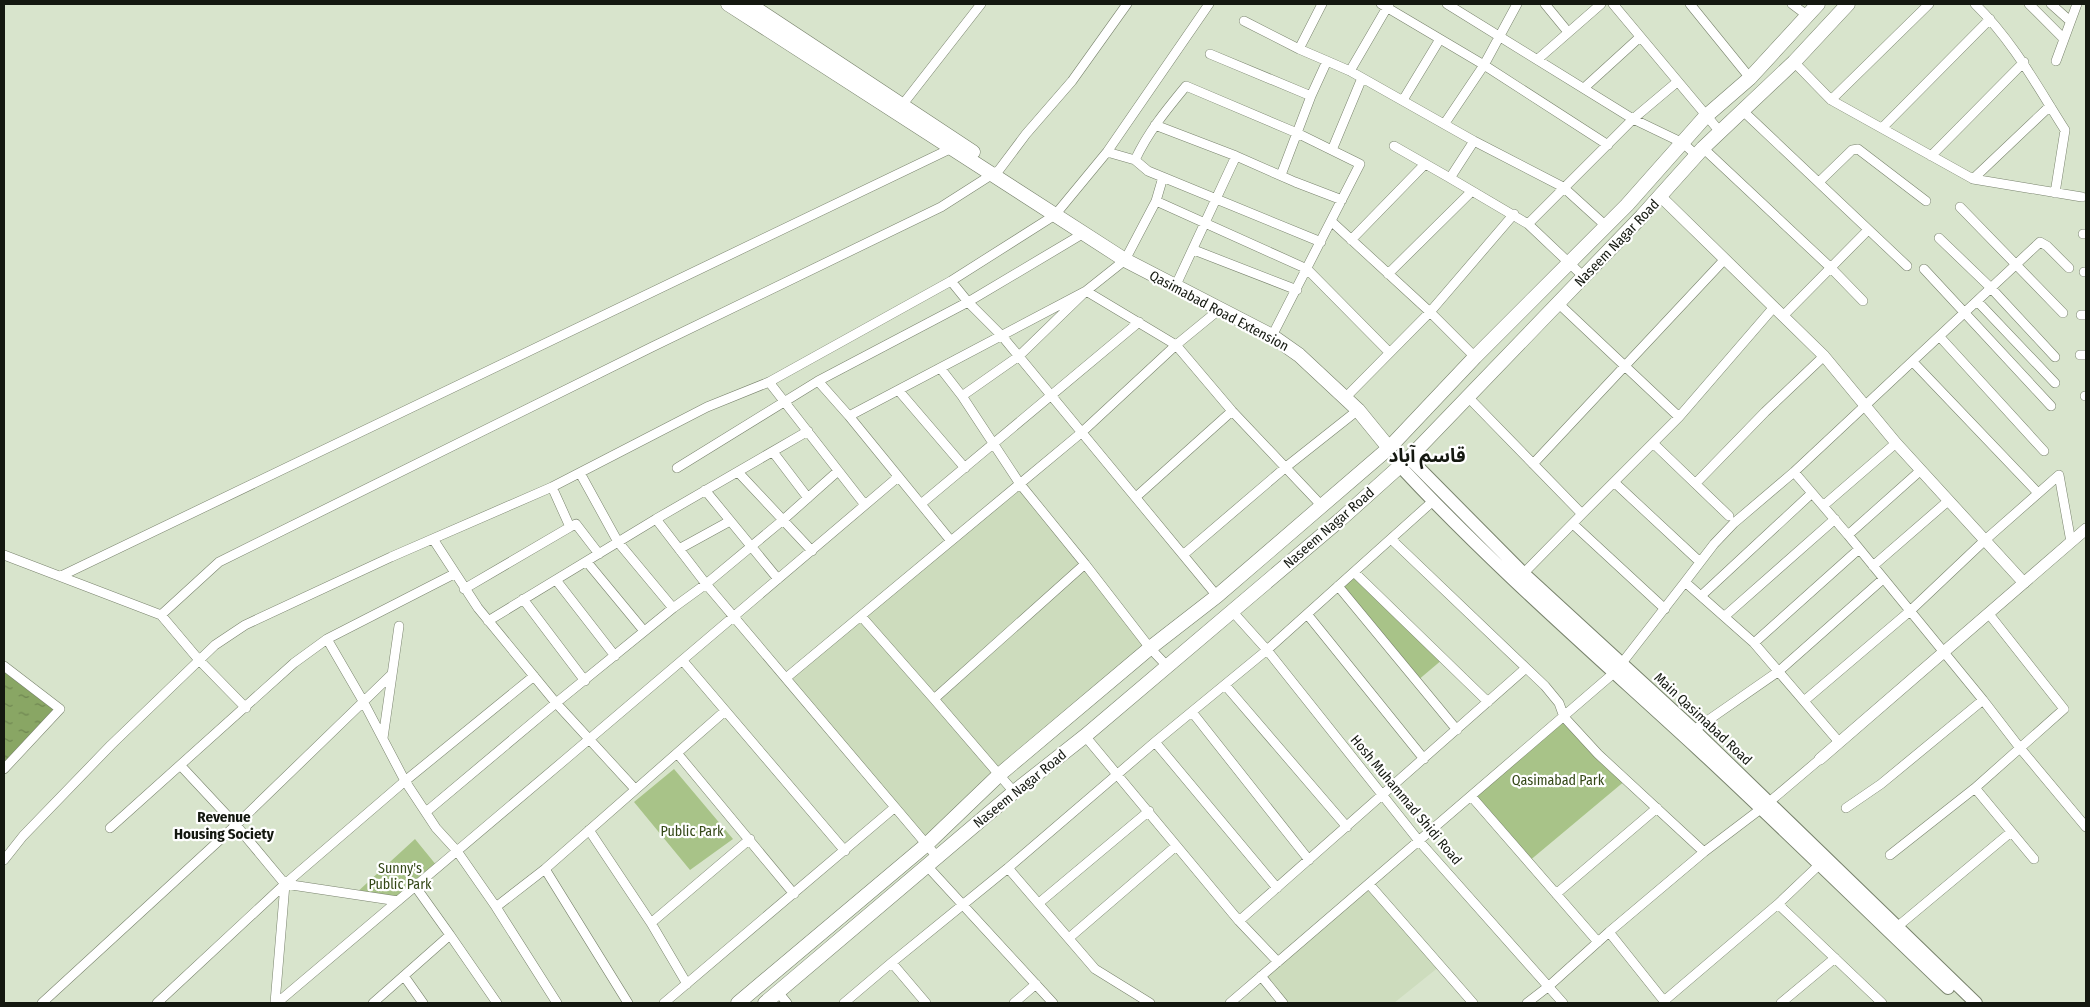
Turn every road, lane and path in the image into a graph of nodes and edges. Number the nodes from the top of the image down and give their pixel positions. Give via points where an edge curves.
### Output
1 (728, 4) edge
2 (749, 4) edge
3 (981, 4) edge
4 (1127, 4) edge
5 (1209, 4) edge
6 (1322, 4) edge
7 (1447, 4) edge
8 (1545, 4) edge
9 (1601, 4) edge
10 (1613, 4) edge
11 (1690, 4) edge
12 (1792, 4) edge
13 (1818, 4) edge
14 (1848, 4) edge
15 (1929, 4) edge
16 (1975, 4) edge
17 (2029, 4) edge
18 (2051, 4) edge
19 (2077, 4) edge
20 (1386, 5) edge
21 (1514, 5) edge
22 (1808, 16) junction
23 (1990, 19) junction
24 (1244, 21) dead end
25 (2070, 21) junction
26 (1568, 32) junction
27 (1501, 36) junction
28 (1640, 37) junction
29 (1440, 39) junction
30 (2064, 39) junction
31 (1299, 49) junction
32 (1210, 54) dead end
33 (1538, 59) junction
34 (1327, 61) junction
35 (2056, 61) dead end
36 (1794, 62) junction
37 (2024, 62) junction
38 (1484, 65) junction
39 (1350, 71) junction
40 (1362, 78) junction
41 (1750, 78) junction
42 (1677, 82) junction
43 (1584, 88) junction
44 (1311, 96) junction
45 (1403, 100) junction
46 (1831, 100) junction
47 (903, 104) junction
48 (2050, 106) junction
49 (1743, 111) junction
50 (1706, 117) junction
51 (1633, 119) junction
52 (1445, 123) junction
53 (1155, 126) junction
54 (1882, 128) junction
55 (1297, 133) junction
56 (1721, 133) junction
57 (1474, 140) junction
58 (1683, 143) junction
59 (1608, 145) junction
60 (1394, 146) dead end
61 (952, 148) junction
62 (1332, 150) junction
63 (1700, 151) junction
64 (1107, 152) junction
65 (1236, 156) junction
66 (1931, 156) junction
67 (1135, 160) junction
68 (1425, 164) junction
69 (995, 172) junction
70 (1281, 175) junction
71 (1163, 177) junction
72 (1450, 178) junction
73 (1973, 179) junction
74 (1819, 182) junction
75 (1564, 187) junction
76 (1472, 191) junction
77 (2055, 192) junction
78 (1661, 196) junction
79 (2082, 196) dead end
80 (1216, 198) junction
81 (1342, 200) junction
82 (1156, 201) junction
83 (1926, 201) dead end
84 (1960, 207) dead end
85 (1514, 214) junction
86 (1055, 215) junction
87 (1331, 221) junction
88 (1205, 224) junction
89 (1528, 224) junction
90 (1606, 226) junction
91 (1868, 230) junction
92 (1084, 233) junction
93 (1939, 238) dead end
94 (1351, 240) junction
95 (1321, 242) junction
96 (1194, 250) junction
97 (1725, 259) junction
98 (1125, 260) junction
99 (1570, 262) junction
100 (2015, 265) junction
101 (1907, 266) dead end
102 (1831, 268) junction
103 (2069, 268) dead end
104 (1924, 269) dead end
105 (1307, 270) junction
106 (1388, 274) junction
107 (1584, 277) junction
108 (950, 281) junction
109 (1175, 287) junction
110 (1991, 288) junction
111 (1086, 290) junction
112 (1297, 290) junction
113 (1863, 301) dead end
114 (1977, 301) junction
115 (968, 302) junction
116 (1558, 304) junction
117 (1774, 307) junction
118 (1220, 310) junction
119 (1430, 312) junction
120 (1965, 313) junction
121 (2063, 313) dead end
122 (1783, 316) junction
123 (1139, 322) junction
124 (1002, 336) junction
125 (1272, 336) junction
126 (1940, 337) junction
127 (1490, 342) junction
128 (1176, 345) junction
129 (1389, 352) junction
130 (1019, 356) junction
131 (1824, 356) junction
132 (2054, 357) dead end
133 (1475, 358) junction
134 (1506, 358) junction
135 (1913, 362) junction
136 (1626, 366) junction
137 (941, 369) junction
138 (818, 381) junction
139 (769, 382) junction
140 (2054, 383) dead end
141 (899, 391) junction
142 (962, 396) junction
143 (1051, 396) junction
144 (1468, 397) junction
145 (1344, 400) junction
146 (785, 402) junction
147 (1864, 406) junction
148 (2051, 406) dead end
149 (1358, 410) junction
150 (1232, 411) junction
151 (849, 416) junction
152 (1679, 417) junction
153 (808, 431) junction
154 (1081, 433) junction
155 (994, 443) junction
156 (1653, 443) junction
157 (1896, 443) junction
158 (1389, 448) junction
159 (2044, 451) dead end
160 (773, 452) junction
161 (1405, 462) junction
162 (1533, 464) junction
163 (1286, 467) junction
164 (676, 468) dead end
165 (965, 468) junction
166 (838, 470) junction
167 (1921, 470) junction
168 (738, 472) junction
169 (1794, 472) junction
170 (580, 473) junction
171 (898, 476) junction
172 (1614, 482) junction
173 (1696, 483) junction
174 (1020, 484) junction
175 (552, 487) junction
176 (705, 490) junction
177 (2038, 493) junction
178 (1812, 494) junction
179 (1136, 497) junction
180 (808, 498) junction
181 (1433, 501) junction
182 (1948, 501) junction
183 (921, 504) junction
184 (865, 505) junction
185 (1322, 505) junction
186 (1823, 506) junction
187 (1582, 514) junction
188 (1729, 516) dead end
189 (656, 519) junction
190 (1835, 519) junction
191 (783, 520) junction
192 (730, 521) junction
193 (1573, 524) junction
194 (570, 527) junction
195 (2086, 529) edge
196 (1848, 535) junction
197 (433, 539) junction
198 (1391, 539) junction
199 (951, 541) junction
200 (1984, 541) junction
201 (618, 542) junction
202 (2071, 542) junction
203 (749, 546) junction
204 (679, 549) junction
205 (1859, 549) junction
206 (812, 551) junction
207 (599, 554) junction
208 (4, 555) edge
209 (1183, 555) junction
210 (587, 562) junction
211 (1700, 562) junction
212 (1085, 564) junction
213 (1873, 566) junction
214 (1354, 572) junction
215 (454, 574) junction
216 (61, 576) junction
217 (1520, 577) junction
218 (778, 579) junction
219 (1883, 579) junction
220 (556, 580) junction
221 (1685, 582) junction
222 (2024, 583) junction
223 (706, 584) junction
224 (1338, 586) junction
225 (464, 589) junction
226 (1702, 595) junction
227 (1217, 596) junction
228 (524, 599) junction
229 (673, 608) junction
230 (1665, 609) junction
231 (1910, 610) junction
232 (1232, 611) junction
233 (1307, 614) junction
234 (1989, 614) junction
235 (161, 615) junction
236 (861, 616) junction
237 (1725, 616) junction
238 (734, 617) junction
239 (488, 620) junction
240 (399, 626) dead end
241 (644, 631) junction
242 (327, 639) junction
243 (1754, 643) junction
244 (1150, 648) junction
245 (1267, 650) junction
246 (1942, 651) junction
247 (615, 656) junction
248 (199, 660) junction
249 (683, 661) junction
250 (4, 666) edge
251 (1167, 666) junction
252 (1526, 668) junction
253 (1619, 669) junction
254 (1779, 671) junction
255 (392, 674) junction
256 (534, 676) junction
257 (786, 678) junction
258 (584, 681) junction
259 (1225, 685) junction
260 (934, 698) junction
261 (1983, 700) junction
262 (363, 701) junction
263 (1804, 701) junction
264 (1488, 702) junction
265 (556, 703) junction
266 (246, 708) junction
267 (725, 710) junction
268 (1192, 712) junction
269 (1564, 717) junction
270 (1457, 730) junction
271 (1694, 730) junction
272 (1085, 736) junction
273 (383, 738) junction
274 (588, 740) junction
275 (1155, 742) junction
276 (1839, 742) junction
277 (2020, 748) junction
278 (677, 753) junction
279 (1424, 759) junction
280 (1820, 759) joint
281 (180, 766) junction
282 (4, 769) edge
283 (1117, 775) junction
284 (999, 776) junction
285 (405, 781) junction
286 (1974, 788) junction
287 (635, 789) junction
288 (1014, 792) junction
289 (1382, 796) junction
290 (1471, 796) junction
291 (1765, 806) junction
292 (894, 808) junction
293 (1657, 808) junction
294 (1846, 808) dead end
295 (1149, 811) junction
296 (426, 812) junction
297 (236, 826) junction
298 (2086, 827) edge
299 (110, 828) dead end
300 (1347, 828) junction
301 (589, 830) junction
302 (2011, 832) junction
303 (750, 839) junction
304 (1419, 840) junction
305 (926, 845) junction
306 (1176, 846) junction
307 (457, 851) junction
308 (845, 851) junction
309 (1704, 852) junction
310 (1890, 855) dead end
311 (2034, 859) dead end
312 (4, 860) edge
313 (1309, 860) junction
314 (933, 863) junction
315 (1819, 865) junction
316 (1008, 868) junction
317 (545, 870) junction
318 (285, 884) junction
319 (1369, 884) junction
320 (415, 886) junction
321 (1277, 888) junction
322 (794, 894) junction
323 (1556, 894) junction
324 (398, 901) junction
325 (1038, 903) junction
326 (1778, 904) junction
327 (962, 905) junction
328 (496, 907) junction
329 (1239, 921) junction
330 (651, 923) junction
331 (1898, 927) junction
332 (1609, 932) junction
333 (450, 935) junction
334 (1069, 938) junction
335 (1598, 942) junction
336 (1835, 958) junction
337 (1278, 962) junction
338 (892, 964) junction
339 (404, 976) junction
340 (1261, 976) junction
341 (687, 984) junction
342 (1036, 984) junction
343 (1549, 986) junction
344 (782, 998) edge
345 (1665, 1002) edge
346 (42, 1003) edge
347 (157, 1003) edge
348 (276, 1003) edge
349 (372, 1003) edge
350 (423, 1003) edge
351 (497, 1003) edge
352 (557, 1003) edge
353 (628, 1003) edge
354 (664, 1003) edge
355 (738, 1003) edge
356 (765, 1003) edge
357 (844, 1003) edge
358 (926, 1003) edge
359 (1014, 1003) edge
360 (1053, 1003) edge
361 (1150, 1003) edge
362 (1230, 1003) edge
363 (1284, 1003) edge
364 (1473, 1003) edge
365 (1526, 1003) edge
366 (1563, 1003) edge
367 (1781, 1003) edge
368 (1882, 1003) edge
369 (1964, 1003) edge
370 (1976, 1003) edge

1 - 61 main road
2 - 47 main road
3 - 47 street
4 - 69 street via 1072,81
5 - 64 street
6 - 31 street
7 - 27 street
8 - 26 street
9 - 26 street
10 - 28 street
11 - 41 street
12 - 22 street
13 - 22 main road, Naseem Nagar Road
14 - 36 main road, Naseem Nagar Road
15 - 46 street
16 - 23 street
17 - 30 street
18 - 25 street
19 - 25 street
20 - 29 street
20 - 39 street
21 - 27 street
22 - 41 main road, Naseem Nagar Road
23 - 37 street
23 - 54 street
24 - 31 street
25 - 30 street
26 - 33 street
27 - 33 street
27 - 38 street
28 - 42 street
28 - 43 street
29 - 38 street
29 - 45 street
30 - 35 street
31 - 34 street
32 - 44 street
33 - 43 street
34 - 39 street
34 - 44 street
36 - 46 street
36 - 49 main road, Naseem Nagar Road
37 - 48 street
37 - 66 street
38 - 52 street
38 - 59 street
39 - 40 street
40 - 45 street
40 - 62 street
41 - 50 main road, Naseem Nagar Road
42 - 50 street
42 - 51 street
43 - 51 street
44 - 55 street
45 - 52 street
46 - 54 street
47 - 69 main road
48 - 73 street
48 - 77 street via 2065,130
49 - 56 main road, Naseem Nagar Road
49 - 74 street
50 - 56 street
50 - 58 main road, Naseem Nagar Road
51 - 58 street
51 - 59 street
52 - 57 street
53 - 55 street via 1186,86
53 - 65 street
53 - 67 street
54 - 66 street
55 - 62 street
55 - 70 street
56 - 63 main road, Naseem Nagar Road
57 - 72 street
57 - 75 street
58 - 63 street
58 - 90 main road, Naseem Nagar Road
59 - 75 street
60 - 68 street
61 - 69 main road
61 - 216 street
62 - 81 street via 1360,164
63 - 78 main road, Naseem Nagar Road
63 - 102 street
64 - 67 street
64 - 86 street
65 - 70 street
65 - 80 street
66 - 73 street
67 - 71 street via 1148,171
68 - 72 street
68 - 94 street
69 - 86 main road, Qasimabad Road Extension
69 - 235 street via 941,207 219,562
70 - 81 street
71 - 80 street
71 - 82 street
72 - 76 street
73 - 77 street
74 - 83 street via 1852,150 1858,149
74 - 91 street
75 - 89 street
75 - 90 street
76 - 85 street
76 - 106 street
77 - 79 street
78 - 97 street
78 - 107 main road, Naseem Nagar Road
80 - 88 street
80 - 95 street
81 - 87 street
82 - 88 street
82 - 98 street
84 - 100 street
85 - 89 street
85 - 119 street
86 - 92 main road, Qasimabad Road Extension
86 - 108 street
87 - 94 street
87 - 95 street
88 - 96 street
88 - 105 street
89 - 99 street
90 - 99 main road, Naseem Nagar Road
91 - 101 street
91 - 102 street
92 - 98 main road, Qasimabad Road Extension
92 - 115 street
93 - 110 street
94 - 106 street
95 - 105 street
96 - 109 street
96 - 112 street
97 - 117 street
97 - 136 street
98 - 109 main road, Qasimabad Road Extension
98 - 111 street
99 - 107 street
99 - 127 main road, Naseem Nagar Road
100 - 103 street via 2042,242
100 - 110 street
100 - 121 street
102 - 113 street
102 - 122 street
104 - 120 street
105 - 112 street
105 - 129 street
106 - 119 street
107 - 116 main road, Naseem Nagar Road
108 - 115 street
108 - 139 street
109 - 118 main road, Qasimabad Road Extension
110 - 114 street
110 - 132 street
111 - 123 street
111 - 124 street
111 - 130 street
112 - 125 street
114 - 120 street
114 - 140 street
115 - 124 street
115 - 138 street
116 - 134 main road, Naseem Nagar Road
116 - 136 street
117 - 122 street
117 - 152 street
118 - 125 main road, Qasimabad Road Extension
118 - 128 street
119 - 129 street
119 - 133 street
120 - 126 street
120 - 148 street
122 - 131 street
123 - 128 street
123 - 143 street
124 - 130 street
124 - 137 street
125 - 145 main road, Qasimabad Road Extension via 1299,355
126 - 135 street
126 - 159 street
127 - 133 main road, Naseem Nagar Road
127 - 134 main road
128 - 150 street
128 - 154 street
129 - 145 street
130 - 142 street
130 - 143 street
131 - 147 street
131 - 173 street
133 - 158 main road, Naseem Nagar Road
134 - 144 main road, Naseem Nagar Road
135 - 147 street
135 - 177 street
136 - 152 street
136 - 162 street
137 - 141 street
137 - 142 street
138 - 146 street
138 - 151 street
139 - 146 street
139 - 170 street via 707,407
141 - 151 street
141 - 165 street
142 - 155 street
143 - 154 street
143 - 155 street
144 - 161 main road, Naseem Nagar Road
144 - 162 street
145 - 149 main road, Qasimabad Road Extension
146 - 153 street
146 - 164 street
147 - 157 street
147 - 169 street
149 - 158 main road, Qasimabad Road Extension
149 - 163 street
150 - 163 street
150 - 179 street
151 - 171 street
152 - 156 street
153 - 160 street
153 - 166 street
154 - 174 street
154 - 179 street
155 - 165 street
155 - 174 street
156 - 172 street
156 - 173 street
157 - 167 street
157 - 186 street
158 - 185 main road, Naseem Nagar Road
160 - 168 street
160 - 180 street
161 - 181 main road, Main Qasimabad Road
161 - 217 main road, Main Qasimabad Road
161 - 232 main road, Naseem Nagar Road
162 - 187 street
163 - 185 street
163 - 209 street
165 - 183 street
166 - 180 street
166 - 184 street
167 - 182 street
167 - 196 street
168 - 176 street
168 - 191 street
169 - 178 street
169 - 211 street via 1734,523
170 - 175 street
170 - 201 street
171 - 183 street
171 - 184 street
172 - 187 street
172 - 211 street
173 - 188 street
174 - 199 street
174 - 212 street
175 - 194 street
175 - 197 street
176 - 189 street
176 - 192 street
177 - 200 street
177 - 202 street via 2059,475
178 - 186 street
178 - 226 street
179 - 209 street
180 - 191 street
181 - 198 street
181 - 217 main road, Main Qasimabad Road
182 - 200 street
182 - 213 street
183 - 199 street
184 - 206 street
185 - 227 main road, Naseem Nagar Road
186 - 190 street
187 - 193 street
189 - 201 street
189 - 204 street
190 - 196 street
190 - 237 street
191 - 203 street
191 - 206 street
192 - 203 street
192 - 204 street
193 - 217 street
193 - 230 street
194 - 207 street via 576,524
194 - 225 street
195 - 202 street
196 - 205 street
197 - 215 street
197 - 248 street via 245,625
198 - 214 street
198 - 252 street
199 - 236 street
200 - 222 street
200 - 231 street
201 - 207 street
201 - 229 street
202 - 222 street
203 - 218 street
203 - 223 street
204 - 223 street
205 - 213 street
205 - 243 street
206 - 218 street
207 - 210 street
208 - 216 street
209 - 227 street
210 - 220 street
210 - 241 street
211 - 221 street
212 - 244 street
212 - 260 street
213 - 219 street
214 - 224 street
214 - 264 street
215 - 225 street
215 - 242 street
216 - 235 street
217 - 253 main road, Main Qasimabad Road
218 - 238 street
219 - 231 street
219 - 254 street
220 - 228 street
220 - 247 street
221 - 226 street
221 - 230 street
222 - 234 street
223 - 229 street
223 - 238 street
224 - 233 street
224 - 270 street
225 - 239 street
226 - 237 street
227 - 232 main road
227 - 244 main road, Naseem Nagar Road
228 - 239 street
228 - 258 street
229 - 241 street
230 - 253 street
231 - 246 street
231 - 263 street
232 - 245 street, Hosh Muhammad Shidi Road
232 - 251 main road, Naseem Nagar Road
233 - 245 street
233 - 279 street
234 - 246 street
234 - 277 street via 2064,709
235 - 248 street
236 - 257 street
236 - 260 street
237 - 243 street
238 - 249 street
238 - 257 street
239 - 256 street
240 - 255 street
241 - 247 street
242 - 262 street
242 - 266 street via 294,663
243 - 254 street
244 - 251 street
244 - 284 main road, Naseem Nagar Road
245 - 259 street
245 - 289 street, Hosh Muhammad Shidi Road
246 - 261 street
246 - 276 street
247 - 258 street
248 - 266 street
248 - 312 street via 111,745
249 - 267 street
249 - 274 street
250 - 282 street via 60,709
251 - 272 main road, Naseem Nagar Road
252 - 264 street
252 - 269 street via 1559,703
253 - 269 street
253 - 271 main road, Main Qasimabad Road
253 - 291 main road, Main Qasimabad Road
254 - 263 street
254 - 271 street
255 - 262 street
255 - 273 street
256 - 265 street
256 - 285 street
257 - 292 street
258 - 265 street
259 - 268 street
259 - 300 street
260 - 284 street
261 - 277 street
261 - 294 street
262 - 273 street
262 - 297 street
263 - 276 street
264 - 270 street
265 - 274 street
265 - 296 street
266 - 281 street
267 - 278 street
267 - 308 street
268 - 275 street
268 - 313 street
269 - 290 street
269 - 293 street via 1598,754
270 - 279 street
271 - 291 main road, Main Qasimabad Road
272 - 283 street
272 - 288 main road, Naseem Nagar Road
273 - 285 street
274 - 287 street
274 - 307 street
275 - 283 street
275 - 321 street
276 - 280 street
277 - 286 street
277 - 298 street
278 - 287 street
278 - 303 street
279 - 289 street
280 - 291 street
281 - 297 street
281 - 299 street
283 - 295 street
283 - 316 street
284 - 288 street
284 - 305 main road, Naseem Nagar Road
285 - 296 street
285 - 318 street
286 - 302 street
286 - 310 street
287 - 301 street
288 - 314 main road, Naseem Nagar Road
289 - 300 street
289 - 304 street, Hosh Muhammad Shidi Road
290 - 304 street
290 - 323 street
291 - 309 street
291 - 315 main road, Main Qasimabad Road
291 - 331 main road, Main Qasimabad Road
292 - 305 street
292 - 308 street
293 - 309 street
293 - 323 street
295 - 306 street
295 - 325 street
296 - 307 street
297 - 318 street
297 - 346 street
300 - 313 street
301 - 317 street
301 - 330 street
302 - 311 street
302 - 331 street
303 - 322 street
303 - 330 street
304 - 319 street
304 - 343 street, Hosh Muhammad Shidi Road
305 - 314 street
305 - 355 main road, Naseem Nagar Road
306 - 329 street
306 - 334 street
307 - 320 street
307 - 328 street
308 - 322 street
309 - 332 street
313 - 321 street
314 - 327 street
314 - 344 main road, Naseem Nagar Road
315 - 326 street
315 - 369 main road, Main Qasimabad Road
316 - 325 street
316 - 327 street
317 - 328 street
317 - 353 street
318 - 324 street
318 - 347 street
318 - 348 street
319 - 337 street
319 - 364 street
320 - 324 street
320 - 333 street
321 - 329 street
322 - 341 street
323 - 335 street
324 - 348 street
325 - 334 street
326 - 336 street
326 - 345 street
327 - 338 street
327 - 342 street
328 - 352 street
329 - 337 street
330 - 341 street
331 - 370 main road, Main Qasimabad Road
332 - 335 street
332 - 345 street
333 - 339 street
333 - 351 street
334 - 361 street via 1095,970
335 - 343 street
336 - 367 street
336 - 368 street
337 - 340 street
338 - 357 street
338 - 358 street
339 - 349 street
339 - 350 street
340 - 362 street
340 - 363 street
341 - 354 street
342 - 359 street
342 - 360 street
343 - 365 street
343 - 366 street, Hosh Muhammad Shidi Road
344 - 356 main road, Naseem Nagar Road

